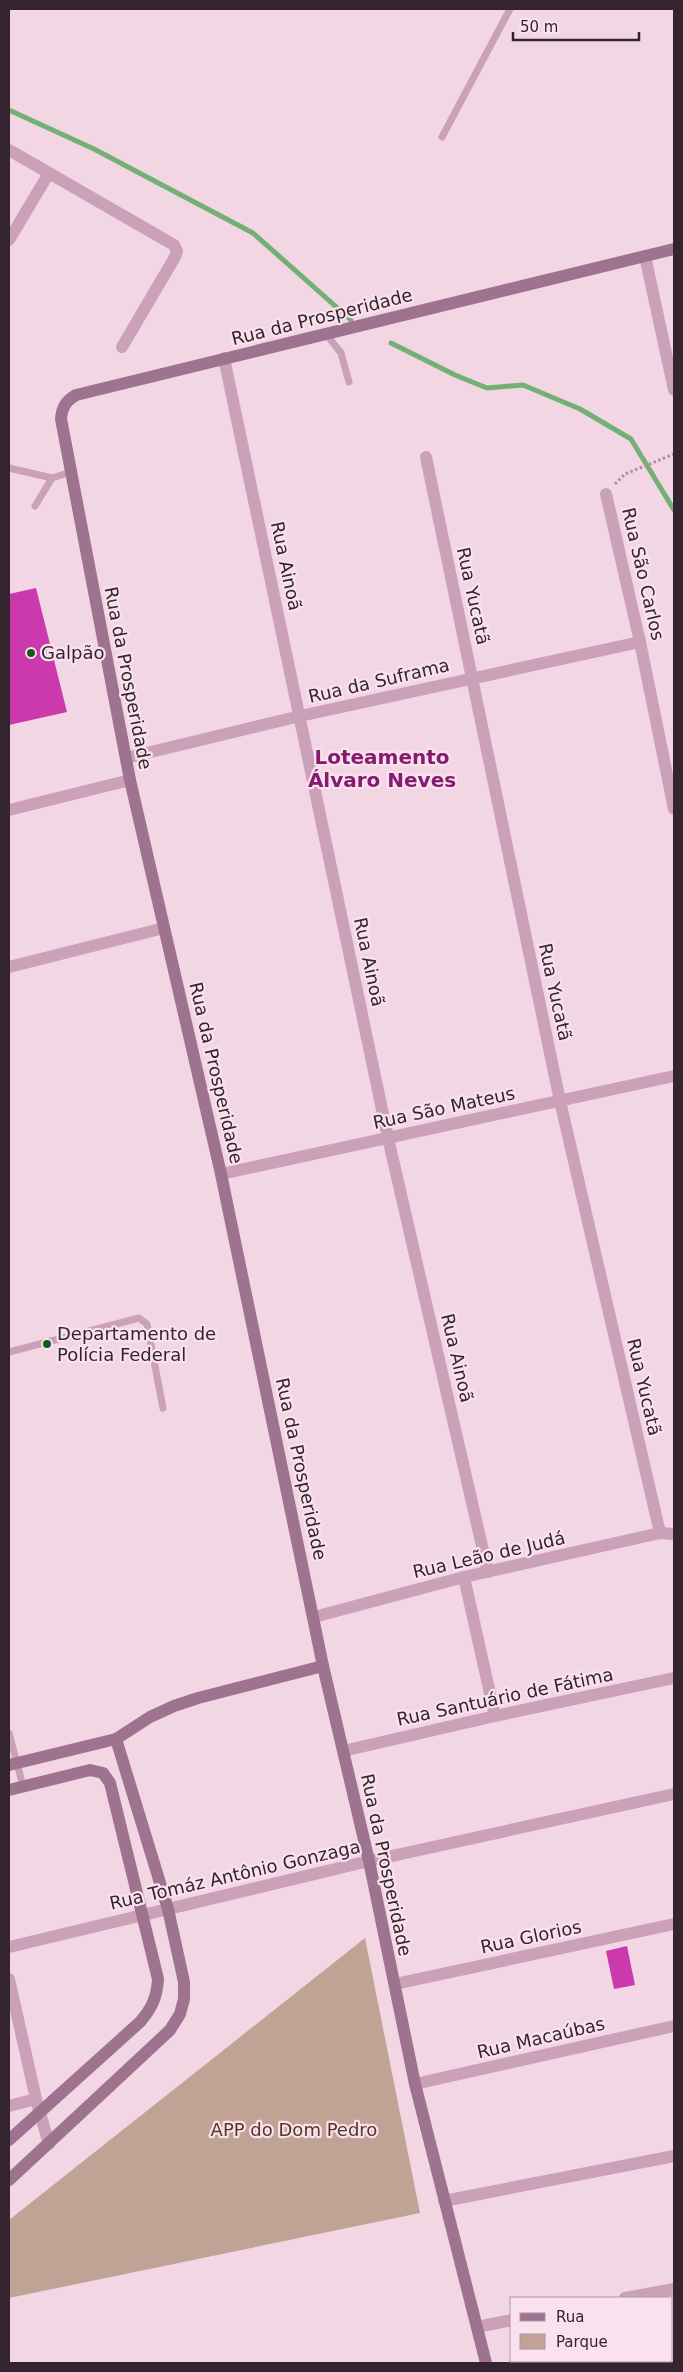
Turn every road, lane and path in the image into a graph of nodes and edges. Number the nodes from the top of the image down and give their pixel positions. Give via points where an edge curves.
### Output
1 (510, 9) edge
2 (442, 136) dead end
3 (9, 150) edge
4 (49, 173) junction
5 (9, 240) edge
6 (674, 249) edge
7 (646, 256) junction
8 (330, 333) junction
9 (122, 347) dead end
10 (224, 358) junction
11 (349, 382) dead end
12 (674, 390) edge
13 (674, 454) edge
14 (426, 457) dead end
15 (9, 468) edge
16 (71, 472) junction
17 (625, 474) dead end
18 (52, 478) junction
19 (606, 494) dead end
20 (35, 506) dead end
21 (640, 642) junction
22 (472, 678) junction
23 (300, 716) junction
24 (126, 758) junction
25 (130, 780) junction
26 (674, 809) edge
27 (9, 810) edge
28 (164, 928) junction
29 (9, 967) edge
30 (674, 1076) edge
31 (560, 1101) junction
32 (388, 1138) junction
33 (221, 1174) junction
34 (9, 1352) edge
35 (163, 1408) dead end
36 (660, 1533) junction
37 (674, 1534) edge
38 (488, 1572) junction
39 (464, 1577) junction
40 (314, 1617) junction
41 (323, 1666) junction
42 (674, 1678) edge
43 (495, 1716) junction
44 (9, 1733) edge
45 (116, 1739) junction
46 (343, 1751) junction
47 (13, 1764) edge
48 (23, 1786) junction
49 (9, 1790) edge
50 (674, 1794) edge
51 (369, 1861) junction
52 (168, 1909) junction
53 (144, 1915) junction
54 (674, 1924) edge
55 (9, 1947) edge
56 (9, 1979) edge
57 (394, 1984) junction
58 (674, 2026) edge
59 (415, 2084) junction
60 (36, 2099) junction
61 (9, 2106) edge
62 (40, 2112) junction
63 (9, 2140) edge
64 (48, 2144) junction
65 (674, 2156) edge
66 (9, 2180) edge
67 (444, 2201) junction
68 (674, 2289) edge
69 (630, 2297) edge
70 (510, 2320) edge
71 (477, 2327) junction
72 (486, 2363) edge

1 - 2 lane
3 - 4 street
4 - 5 street
4 - 9 street via 174,245 177,251
6 - 7 street, Rua da Prosperidade
7 - 8 street, Rua da Prosperidade
7 - 12 street
8 - 10 street, Rua da Prosperidade
8 - 11 lane via 341,353
10 - 16 street, Rua da Prosperidade via 76,395 67,401 61,419
10 - 23 street, Rua Ainoã
13 - 17 path
14 - 22 street, Rua Yucatã
15 - 18 lane
16 - 18 lane
16 - 24 street, Rua da Prosperidade
18 - 20 lane
19 - 21 street, Rua São Carlos
21 - 22 street, Rua da Suframa
21 - 26 street, Rua São Carlos
22 - 23 street, Rua da Suframa
22 - 31 street, Rua Yucatã
23 - 24 street, Rua da Suframa
23 - 32 street, Rua Ainoã
24 - 25 street, Rua da Prosperidade
25 - 27 street
25 - 28 street, Rua da Prosperidade
28 - 29 street
28 - 33 street, Rua da Prosperidade
30 - 31 street, Rua São Mateus
31 - 32 street, Rua São Mateus
31 - 36 street, Rua Yucatã
32 - 33 street, Rua São Mateus
32 - 38 street, Rua Ainoã
33 - 40 street, Rua da Prosperidade
34 - 35 lane via 138,1318 146,1324
36 - 37 street, Rua Leão de Judá
36 - 38 street, Rua Leão de Judá
38 - 39 street, Rua Leão de Judá
39 - 40 street, Rua Leão de Judá
39 - 43 street
40 - 41 street, Rua da Prosperidade
41 - 45 street via 174,1706
41 - 46 street, Rua da Prosperidade
42 - 43 street, Rua Santuário de Fátima
43 - 46 street, Rua Santuário de Fátima
44 - 47 lane
45 - 47 street
45 - 52 street
46 - 51 street, Rua da Prosperidade
47 - 48 lane
48 - 49 street
48 - 53 street via 90,1770 103,1773 110,1783
50 - 51 street, Rua Tomáz Antônio Gonzaga
51 - 52 street, Rua Tomáz Antônio Gonzaga
51 - 57 street, Rua da Prosperidade
52 - 53 street, Rua Tomáz Antônio Gonzaga
52 - 64 street via 184,1982 180,2014 170,2030
53 - 55 street, Rua Tomáz Antônio Gonzaga
53 - 62 street via 158,1979 152,2008
54 - 57 street, Rua Glorios
56 - 60 street
57 - 59 street, Rua da Prosperidade
58 - 59 street, Rua Macaúbas
59 - 67 street, Rua da Prosperidade
60 - 61 street
60 - 62 street
62 - 63 street
62 - 64 street
64 - 66 street
65 - 67 street
67 - 71 street, Rua da Prosperidade
68 - 69 street
70 - 71 street
71 - 72 street, Rua da Prosperidade

